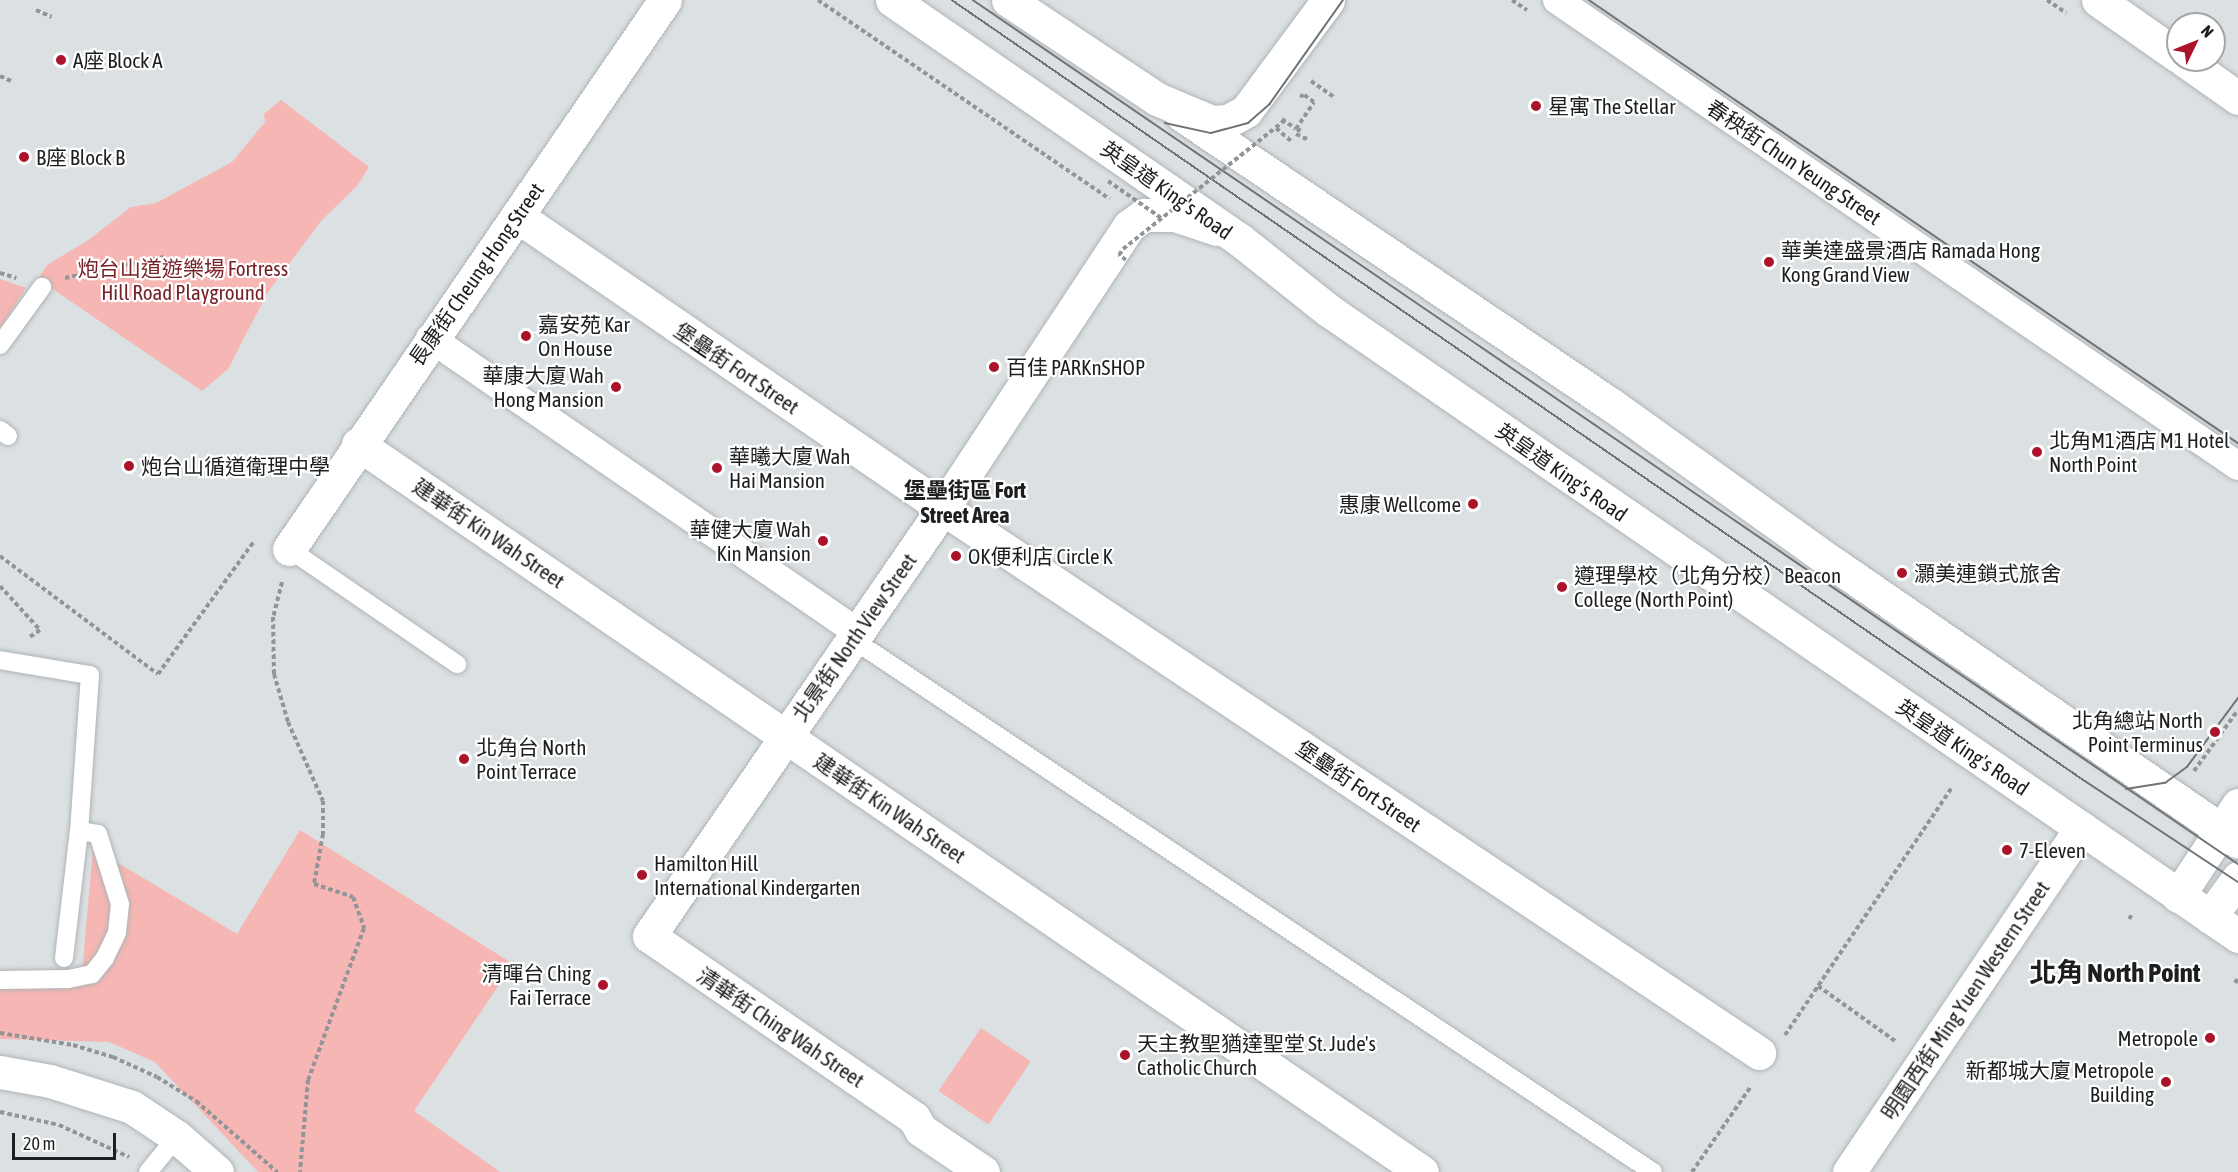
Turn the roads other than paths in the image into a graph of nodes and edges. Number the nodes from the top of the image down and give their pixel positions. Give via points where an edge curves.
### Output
1 (665, 0) edge
2 (892, 0) edge
3 (1008, 0) edge
4 (1328, 0) edge
5 (1557, 0) edge
6 (2098, 0) edge
7 (2166, 48) edge
8 (2201, 72) edge
9 (2238, 98) edge
10 (1157, 99) junction
11 (517, 216) junction
12 (1240, 240) junction
13 (42, 287) road end
14 (430, 338) junction
15 (0, 345) edge
16 (358, 444) junction
17 (2238, 466) edge
18 (951, 514) junction
19 (999, 546) dead end
20 (289, 549) joint
21 (855, 636) junction
22 (0, 660) edge
23 (457, 664) dead end
24 (786, 736) junction
25 (2232, 826) edge
26 (2081, 828) junction
27 (79, 831) junction
28 (2238, 878) edge
29 (2178, 896) junction
30 (2210, 917) junction
31 (649, 936) joint
32 (2238, 936) edge
33 (64, 958) dead end
34 (0, 980) edge
35 (1757, 1067) road end
36 (0, 1072) edge
37 (914, 1118) junction
38 (177, 1137) junction
39 (149, 1171) edge
40 (217, 1172) edge
41 (983, 1172) edge
42 (1008, 1172) edge
43 (1422, 1172) edge
44 (1653, 1172) edge
45 (1849, 1172) edge

1 - 11 main road, 長康街 Cheung Hong Street
2 - 12 main road, 英皇道 King's Road
3 - 10 main road
4 - 10 main road via 1246,111 1228,121 1212,122
5 - 17 street, 春秧街 Chun Yeung Street
6 - 7 main road
8 - 9 main road
10 - 25 main road via 1271,172 1613,406 1834,564
11 - 14 main road, 長康街 Cheung Hong Street
11 - 18 main road, 堡壘街 Fort Street
12 - 18 main road, 北景街 North View Street via 1175,215 1144,215 1135,220
12 - 26 main road, 英皇道 King's Road via 1338,317
13 - 15 lane
14 - 16 main road, 長康街 Cheung Hong Street
14 - 21 street
16 - 20 main road, 長康街 Cheung Hong Street
16 - 24 main road, 建華街 Kin Wah Street
18 - 19 street, 堡壘街 Fort Street
18 - 21 main road, 北景街 North View Street
18 - 35 main road, 堡壘街 Fort Street
20 - 23 lane
21 - 24 main road, 北景街 North View Street
21 - 44 lane
22 - 27 lane via 90,675
24 - 31 main road, 北景街 North View Street
24 - 43 main road, 建華街 Kin Wah Street
25 - 29 main road
26 - 29 main road, 英皇道 King's Road
26 - 45 main road, 明園西街 Ming Yuen Western Street
27 - 33 lane
27 - 34 lane via 98,834 117,888 120,918 111,948 100,966 82,978
28 - 30 main road
29 - 30 main road, 英皇道 King's Road
30 - 32 main road, 英皇道 King's Road
31 - 37 main road, 清華街 Ching Wah Street
36 - 38 main road via 50,1082 132,1107
37 - 41 main road, 清華街 Ching Wah Street via 921,1130
37 - 42 main road, 清華街 Ching Wah Street via 928,1118
38 - 39 lane
38 - 40 main road

